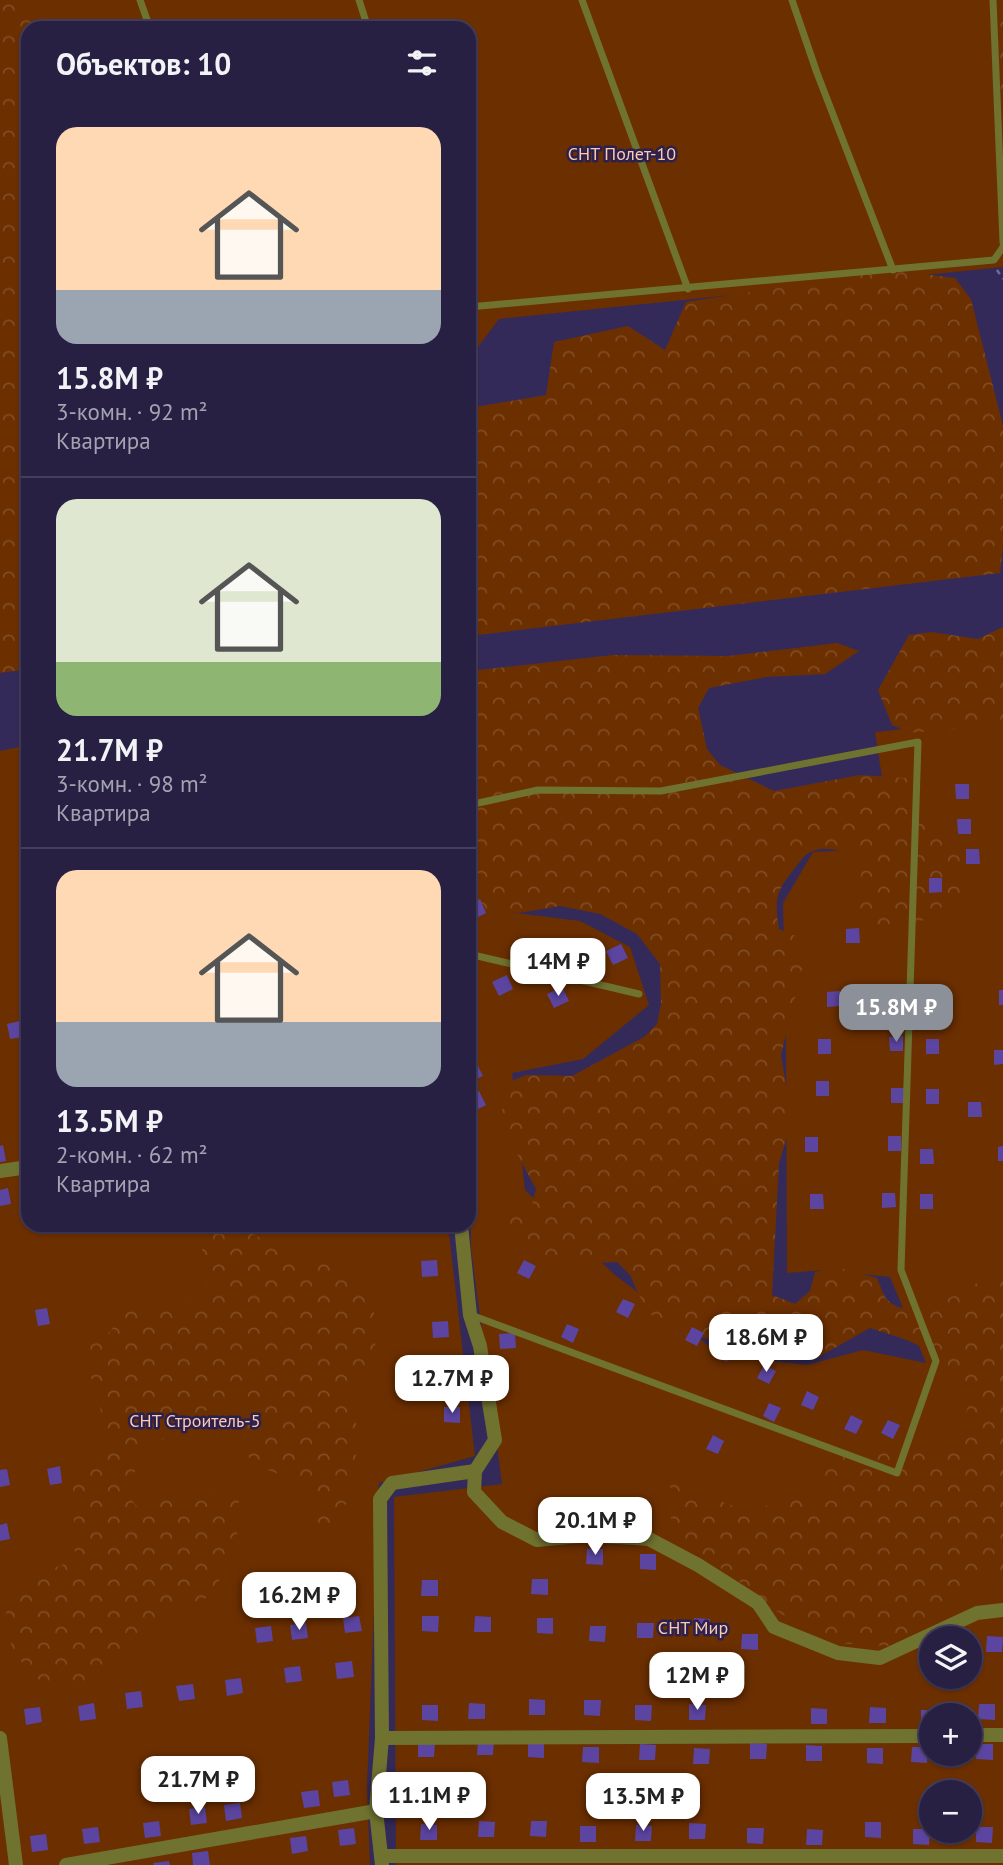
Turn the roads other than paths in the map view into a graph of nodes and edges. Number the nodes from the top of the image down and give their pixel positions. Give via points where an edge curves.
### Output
1 (141, 0) edge
2 (359, 0) edge
3 (582, 0) edge
4 (792, 0) edge
5 (993, 0) edge
6 (148, 21) edge
7 (366, 21) edge
8 (1003, 242) edge
9 (1003, 247) edge
10 (893, 270) junction
11 (688, 289) junction
12 (476, 306) edge
13 (476, 803) edge
14 (476, 956) edge
15 (639, 994) dead end
16 (21, 1168) edge
17 (0, 1171) edge
18 (462, 1232) edge
19 (470, 1315) junction
20 (475, 1471) junction
21 (1003, 1611) edge
22 (982, 1735) edge
23 (1003, 1735) edge
24 (919, 1736) edge
25 (0, 1738) edge
26 (382, 1738) junction
27 (376, 1811) junction
28 (1003, 1856) edge
29 (382, 1860) edge
30 (16, 1865) edge
31 (66, 1865) edge

1 - 6 lane
2 - 7 lane
3 - 11 lane
4 - 10 lane
5 - 8 lane
9 - 10 lane via 994,260
10 - 11 lane
11 - 12 lane
13 - 19 lane via 538,790 661,790 918,742 901,1270 936,1361 897,1473
14 - 15 lane
16 - 17 street
18 - 19 street
19 - 20 street via 480,1346 495,1440
20 - 21 street via 474,1492 502,1522 537,1540 589,1535 649,1539 758,1603 775,1627 838,1653 880,1658 977,1613
20 - 26 street via 392,1483 380,1499
22 - 23 street
24 - 26 street
25 - 30 street
26 - 27 street
27 - 29 street
27 - 31 street
28 - 29 street

